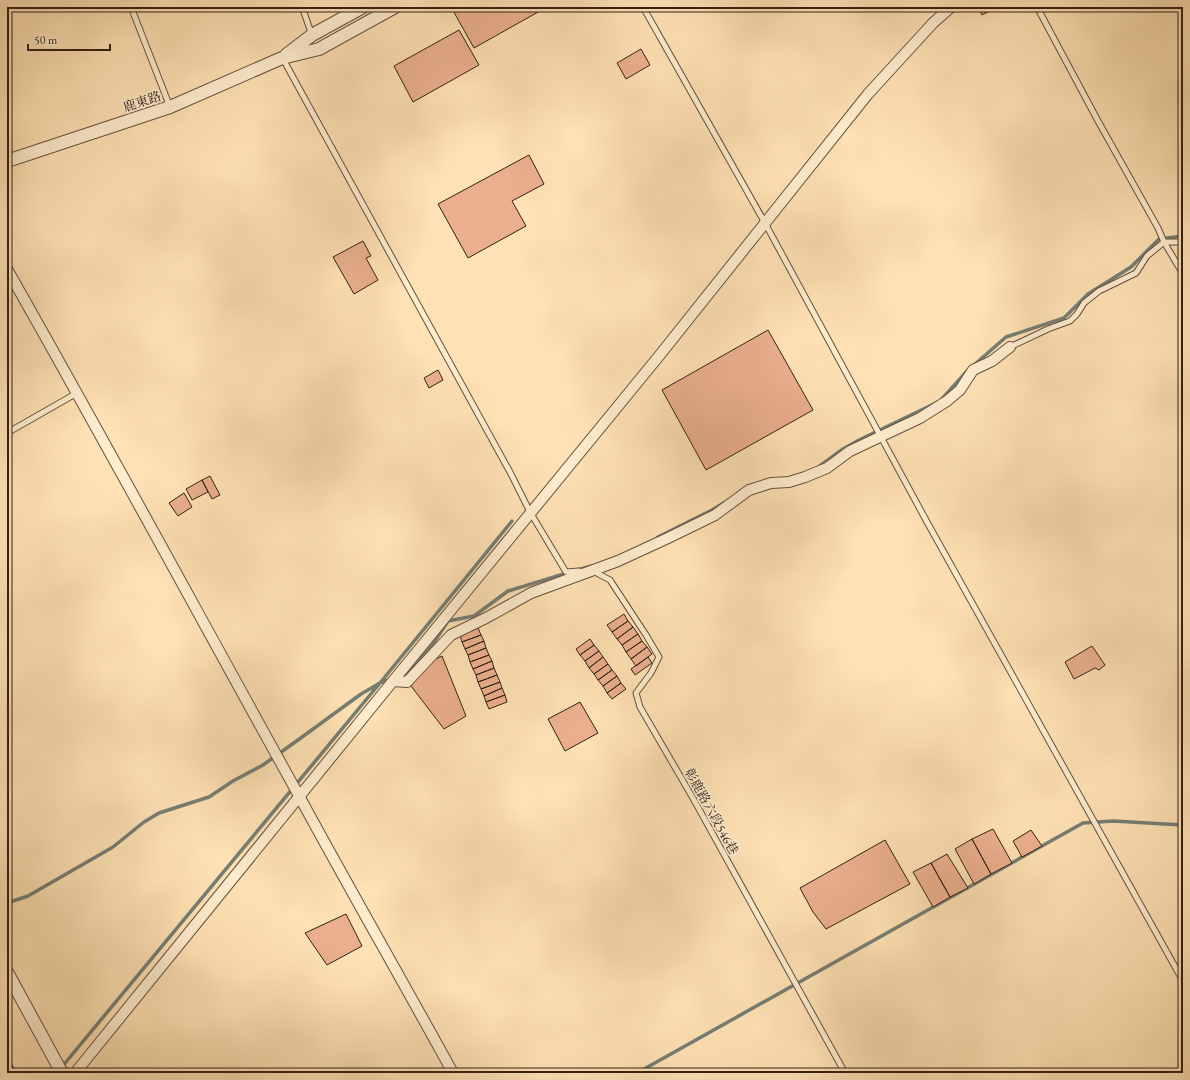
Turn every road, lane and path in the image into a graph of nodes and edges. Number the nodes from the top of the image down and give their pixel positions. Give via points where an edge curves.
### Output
1 (130, 7) edge
2 (302, 7) edge
3 (362, 7) edge
4 (396, 7) edge
5 (643, 7) edge
6 (951, 7) edge
7 (1037, 7) edge
8 (312, 35) junction
9 (282, 58) junction
10 (170, 107) junction
11 (7, 161) edge
12 (765, 223) junction
13 (1164, 242) junction
14 (1183, 242) edge
15 (7, 269) edge
16 (1183, 274) edge
17 (1010, 346) joint
18 (78, 393) junction
19 (7, 433) edge
20 (880, 437) junction
21 (530, 512) junction
22 (593, 571) junction
23 (393, 681) junction
24 (299, 796) junction
25 (7, 972) edge
26 (1183, 981) edge
27 (62, 1073) edge
28 (75, 1073) edge
29 (453, 1073) edge
30 (845, 1073) edge

1 - 10 lane
2 - 8 lane
3 - 8 street, 鹿東路
4 - 9 street, 鹿東路 via 319,49
5 - 12 lane
6 - 12 street via 868,94
7 - 13 lane
8 - 9 street, 鹿東路
9 - 10 street, 鹿東路
9 - 21 lane
10 - 11 street, 鹿東路
12 - 20 lane
12 - 21 street
13 - 14 lane
13 - 16 lane
13 - 17 lane via 1146,256 1136,273 1099,291 1084,303 1070,321
15 - 18 street
17 - 20 street via 992,361 973,370 960,390 947,401 920,418
18 - 19 lane
18 - 24 street
20 - 22 street via 850,451 827,468 789,482 771,483 749,490 715,515
20 - 26 lane
21 - 22 lane via 566,572
21 - 23 street
22 - 23 street via 531,594 451,635 407,682
22 - 30 lane, 彰鹿路六段546巷 via 610,580 659,657 636,693 640,707
23 - 24 street
24 - 28 street
24 - 29 street
25 - 27 street

